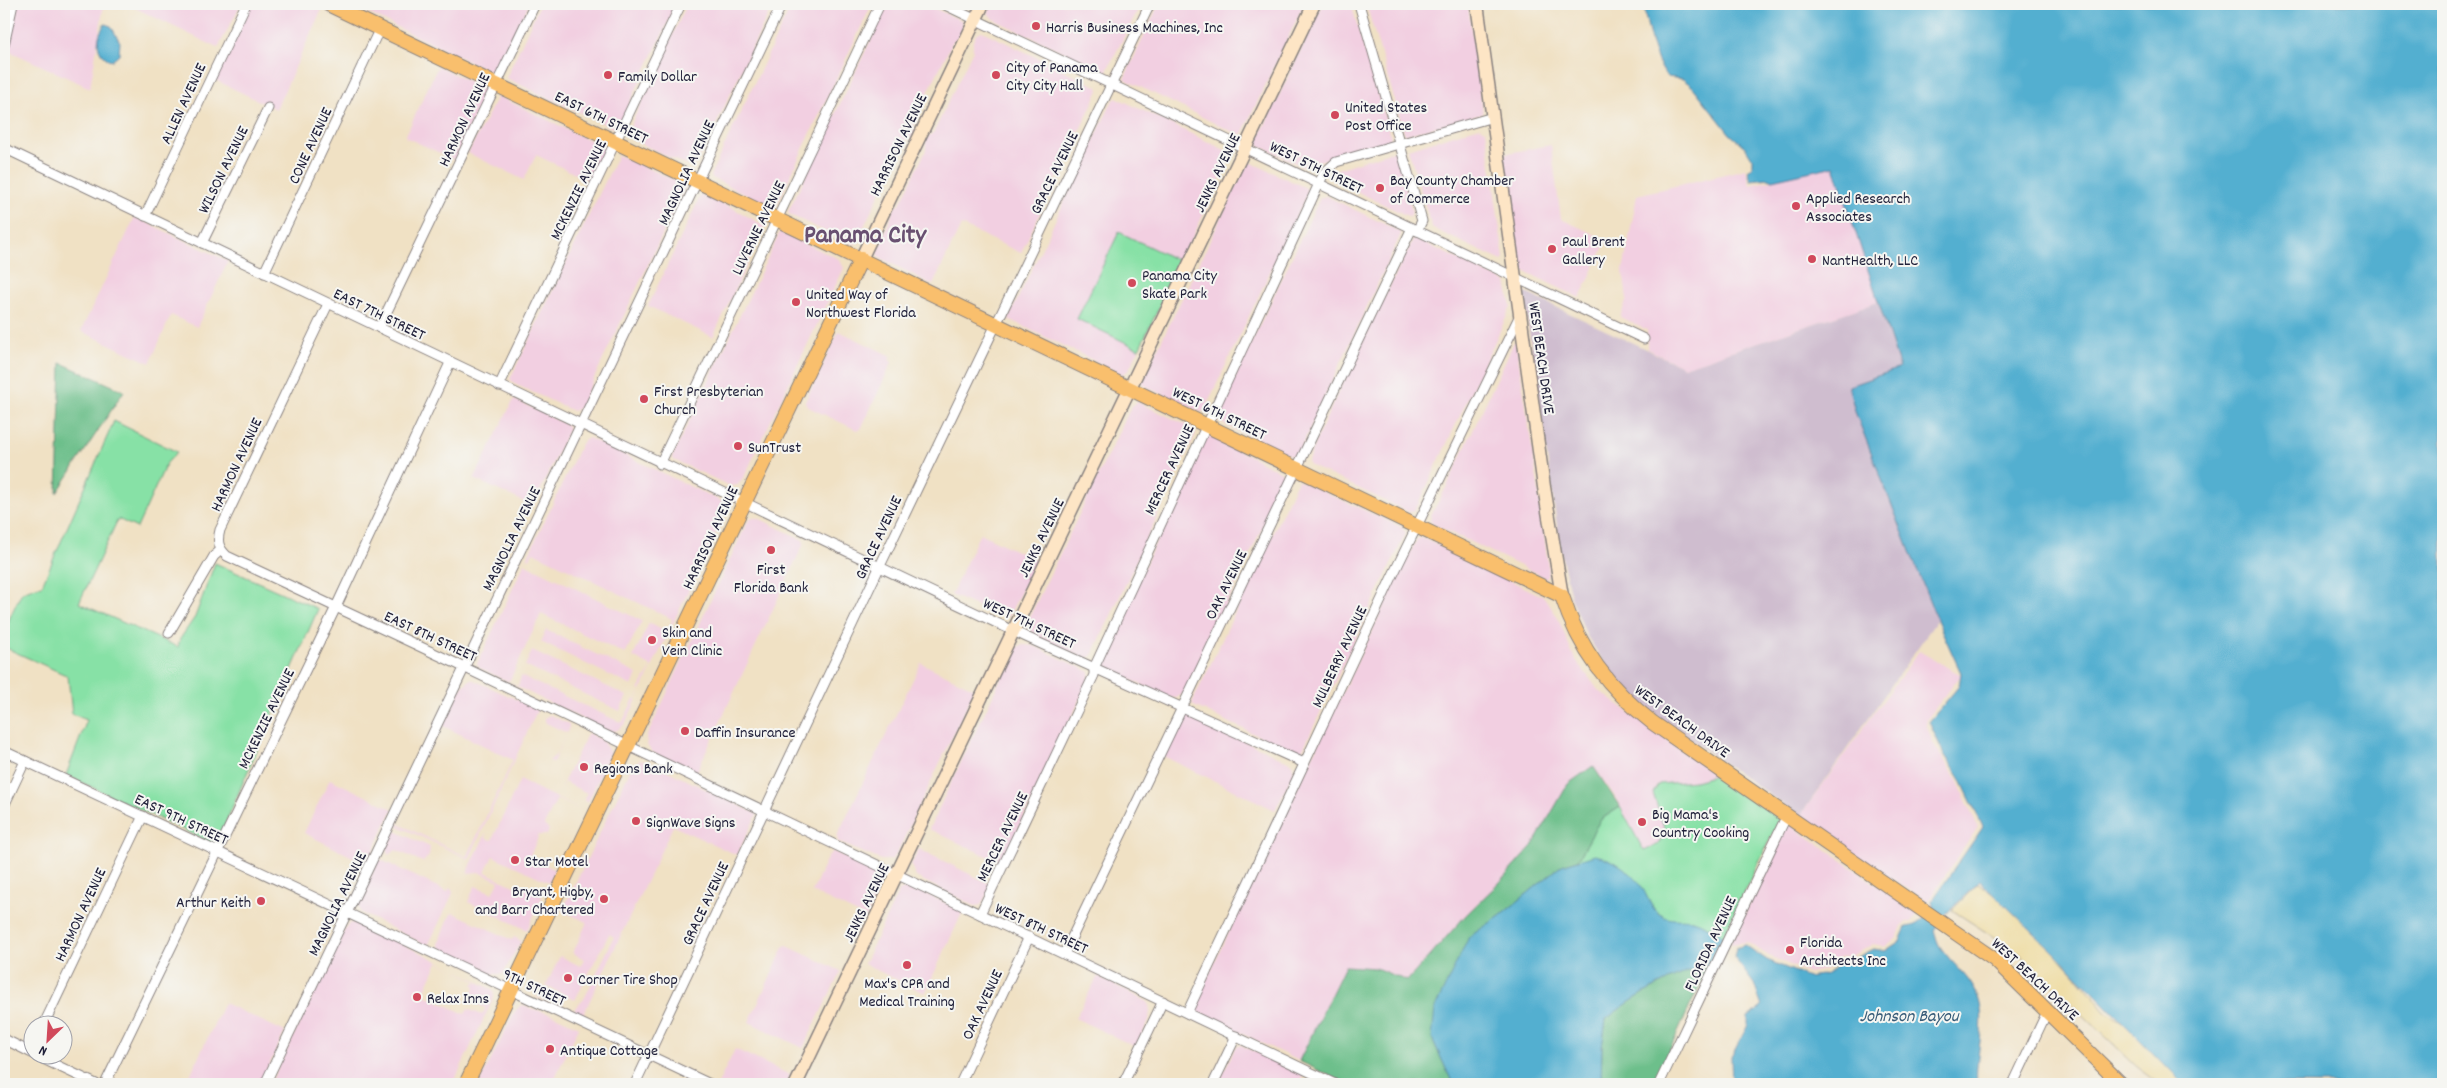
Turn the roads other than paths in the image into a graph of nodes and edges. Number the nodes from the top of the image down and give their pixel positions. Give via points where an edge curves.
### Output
1 (13, 4) edge
2 (246, 4) edge
3 (328, 4) edge
4 (534, 4) edge
5 (681, 4) edge
6 (782, 4) edge
7 (880, 4) edge
8 (943, 4) edge
9 (983, 4) edge
10 (1150, 4) edge
11 (1314, 4) edge
12 (1359, 4) edge
13 (1477, 4) edge
14 (976, 20) junction
15 (380, 28) junction
16 (4, 45) edge
17 (496, 84) junction
18 (1112, 84) junction
19 (268, 108) dead end
20 (1494, 118) junction
21 (616, 142) junction
22 (1399, 144) junction
23 (4, 148) edge
24 (1245, 148) junction
25 (698, 181) junction
26 (1319, 184) junction
27 (145, 216) junction
28 (777, 219) junction
29 (1415, 229) junction
30 (202, 243) junction
31 (861, 259) junction
32 (264, 273) junction
33 (1515, 278) junction
34 (328, 304) junction
35 (1520, 315) junction
36 (996, 324) junction
37 (379, 328) junction
38 (1644, 339) dead end
39 (450, 363) junction
40 (499, 386) junction
41 (1130, 388) junction
42 (582, 424) junction
43 (1205, 424) junction
44 (660, 464) junction
45 (1297, 468) junction
46 (744, 503) junction
47 (1417, 526) junction
48 (221, 550) junction
49 (879, 568) junction
50 (1562, 596) junction
51 (336, 607) junction
52 (1013, 631) junction
53 (169, 633) dead end
54 (465, 667) junction
55 (1094, 668) junction
56 (1182, 707) junction
57 (628, 747) junction
58 (4, 751) edge
59 (25, 761) junction
60 (1304, 763) junction
61 (4, 806) edge
62 (764, 812) junction
63 (1787, 815) junction
64 (143, 816) junction
65 (218, 852) junction
66 (896, 875) junction
67 (348, 914) junction
68 (980, 914) junction
69 (1029, 937) junction
70 (1064, 954) junction
71 (511, 991) junction
72 (1163, 1001) junction
73 (2047, 1012) junction
74 (1188, 1013) junction
75 (48, 1016) edge
76 (1236, 1036) junction
77 (4, 1039) edge
78 (22, 1047) edge
79 (649, 1056) junction
80 (61, 1066) edge
81 (96, 1084) edge
82 (105, 1084) edge
83 (265, 1084) edge
84 (466, 1084) edge
85 (635, 1084) edge
86 (710, 1084) edge
87 (796, 1084) edge
88 (960, 1084) edge
89 (1124, 1084) edge
90 (1213, 1084) edge
91 (1335, 1084) edge
92 (1659, 1084) edge
93 (2013, 1084) edge
94 (2121, 1084) edge

1 - 16 street
2 - 27 street, ALLEN AVENUE
3 - 15 main road, EAST 6TH STREET
4 - 17 street, HARMON AVENUE
5 - 21 street, MCKENZIE AVENUE
6 - 25 street, MAGNOLIA AVENUE
7 - 28 street, LUVERNE AVENUE
8 - 14 street, WEST 5TH STREET
9 - 14 street, HARRISON AVENUE
10 - 18 street, GRACE AVENUE
11 - 24 street, JENKS AVENUE
12 - 22 street, OAK AVENUE
13 - 20 street, WEST BEACH DRIVE
14 - 18 street, WEST 5TH STREET
14 - 31 street, HARRISON AVENUE
15 - 17 main road, EAST 6TH STREET
15 - 32 street, CONE AVENUE
17 - 21 main road, EAST 6TH STREET
17 - 37 street, HARMON AVENUE
18 - 24 street, WEST 5TH STREET
18 - 36 street, GRACE AVENUE
19 - 30 street, WILSON AVENUE
20 - 22 street, MERCER AVENUE
20 - 33 street, WEST BEACH DRIVE
21 - 25 main road, EAST 6TH STREET
21 - 40 street, MCKENZIE AVENUE
22 - 26 street, MERCER AVENUE via 1333,163
22 - 29 street, OAK AVENUE via 1422,221
23 - 27 street, EAST 7TH STREET
24 - 26 street, WEST 5TH STREET
24 - 41 street, JENKS AVENUE
25 - 28 main road, EAST 6TH STREET
25 - 42 street, MAGNOLIA AVENUE
26 - 29 street, WEST 5TH STREET
26 - 43 street, MERCER AVENUE
27 - 30 street, EAST 7TH STREET
28 - 31 main road, EAST 6TH STREET
28 - 44 street, LUVERNE AVENUE
29 - 33 street, WEST 5TH STREET
29 - 45 street, OAK AVENUE
30 - 32 street, EAST 7TH STREET
31 - 36 main road, WEST 6TH STREET
31 - 46 main road, HARRISON AVENUE
32 - 34 street, EAST 7TH STREET
33 - 35 street, WEST BEACH DRIVE
33 - 38 street, WEST 5TH STREET
34 - 37 street, EAST 7TH STREET
34 - 48 street, HARMON AVENUE via 220,530
35 - 47 street, MULBERRY AVENUE
35 - 50 street, WEST BEACH DRIVE
36 - 41 main road, WEST 6TH STREET
36 - 49 street, GRACE AVENUE
37 - 39 street, EAST 7TH STREET
39 - 40 street, EAST 7TH STREET
39 - 51 street, MCKENZIE AVENUE
40 - 42 street, EAST 7TH STREET
41 - 43 main road, WEST 6TH STREET
41 - 52 street, JENKS AVENUE
42 - 44 street, EAST 7TH STREET
42 - 54 street, MAGNOLIA AVENUE
43 - 45 main road, WEST 6TH STREET
43 - 55 street, MERCER AVENUE
44 - 46 street, EAST 7TH STREET
45 - 47 main road, WEST 6TH STREET
45 - 56 street, OAK AVENUE
46 - 49 street, WEST 7TH STREET
46 - 57 main road, HARRISON AVENUE
47 - 50 main road, WEST 6TH STREET
47 - 60 street, MULBERRY AVENUE
48 - 51 street, EAST 8TH STREET via 227,556
48 - 53 street via 214,556
49 - 52 street, WEST 7TH STREET
49 - 62 street, GRACE AVENUE
50 - 63 main road, WEST BEACH DRIVE via 1584,647 1618,693 1654,723
51 - 54 street, EAST 8TH STREET
51 - 65 street, MCKENZIE AVENUE
52 - 55 street, WEST 7TH STREET
52 - 66 street, JENKS AVENUE
54 - 57 street, EAST 8TH STREET
54 - 67 street, MAGNOLIA AVENUE
55 - 56 street, WEST 7TH STREET
55 - 68 street, MERCER AVENUE via 1094,675
56 - 60 street, WEST 7TH STREET
56 - 70 street, OAK AVENUE
57 - 62 street, WEST 8TH STREET
57 - 71 main road, HARRISON AVENUE
58 - 59 street, EAST 9TH STREET
59 - 61 street
59 - 64 street, EAST 9TH STREET
60 - 74 street, MULBERRY AVENUE
62 - 66 street, WEST 8TH STREET
62 - 79 street, GRACE AVENUE
63 - 73 main road, WEST BEACH DRIVE via 1998,962
63 - 92 street, FLORIDA AVENUE
64 - 65 street, EAST 9TH STREET
64 - 75 street, HARMON AVENUE
65 - 67 street, EAST 9TH STREET
65 - 82 street, MCKENZIE AVENUE
66 - 68 street, WEST 8TH STREET
66 - 87 street, JENKS AVENUE
67 - 71 street, 9TH STREET
67 - 83 street, MAGNOLIA AVENUE
68 - 69 street, WEST 8TH STREET
69 - 70 street, WEST 8TH STREET
69 - 88 street, OAK AVENUE
70 - 72 street, WEST 8TH STREET
71 - 79 street, 9TH STREET
71 - 84 main road, HARRISON AVENUE
72 - 74 street, WEST 8TH STREET
72 - 89 street
73 - 93 street
73 - 94 main road, WEST BEACH DRIVE
74 - 76 street, WEST 8TH STREET
76 - 90 street
76 - 91 street, WEST 8TH STREET
77 - 78 street
79 - 85 street, GRACE AVENUE
79 - 86 street, 9TH STREET
80 - 81 street

